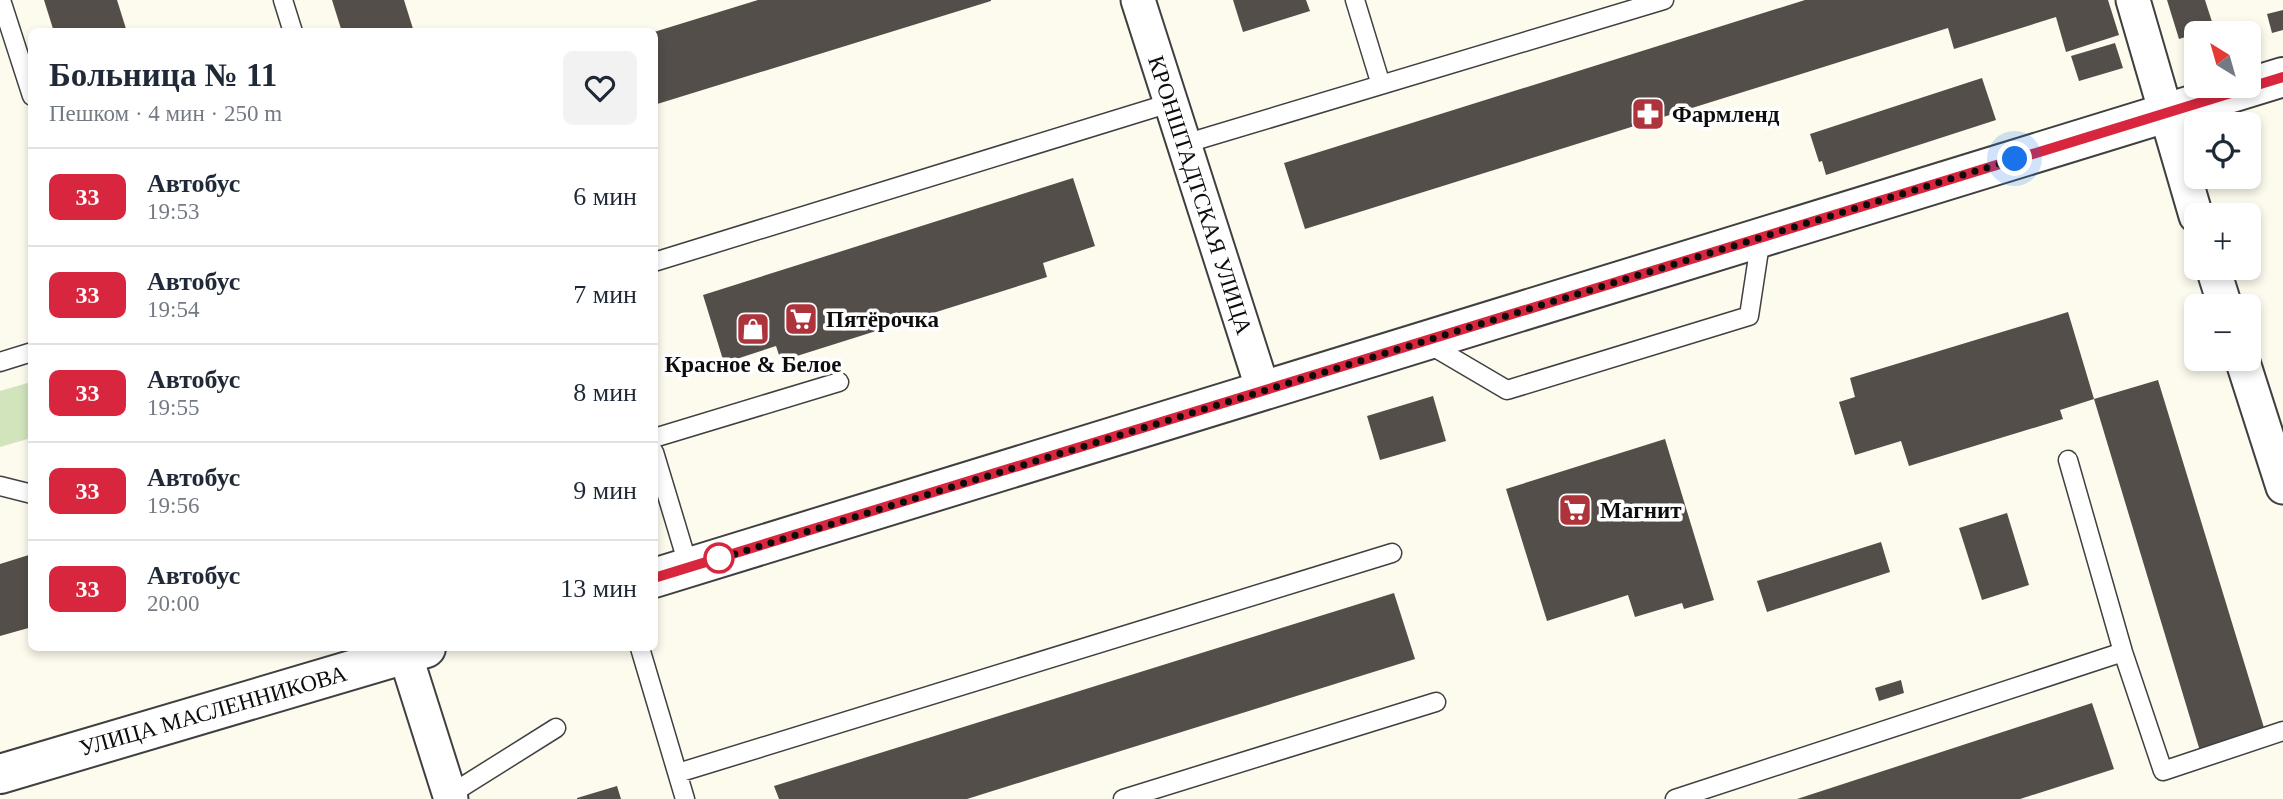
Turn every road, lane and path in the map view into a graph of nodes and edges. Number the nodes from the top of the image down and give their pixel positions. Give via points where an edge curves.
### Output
1 (1, 0) edge
2 (283, 0) edge
3 (1138, 0) edge
4 (1355, 0) edge
5 (1664, 0) edge
6 (2133, 0) edge
7 (292, 28) edge
8 (2283, 77) edge
9 (28, 84) edge
10 (1381, 85) junction
11 (1170, 103) junction
12 (2167, 113) junction
13 (1184, 144) junction
14 (2192, 203) edge
15 (1761, 237) junction
16 (658, 260) edge
17 (1424, 341) junction
18 (28, 353) edge
19 (0, 362) edge
20 (2246, 371) edge
21 (839, 382) dead end
22 (1262, 390) junction
23 (658, 437) edge
24 (2068, 460) dead end
25 (658, 479) edge
26 (0, 486) edge
27 (2283, 487) edge
28 (28, 493) edge
29 (1392, 553) dead end
30 (672, 573) edge
31 (416, 651) edge
32 (641, 651) edge
33 (2123, 652) junction
34 (1436, 702) dead end
35 (556, 728) dead end
36 (2283, 731) edge
37 (678, 773) junction
38 (0, 774) edge
39 (447, 798) edge
40 (685, 799) edge
41 (1123, 799) edge
42 (1675, 799) edge

1 - 9 lane
2 - 7 lane
3 - 11 street, КРОНШТАДТСКАЯ УЛИЦА
4 - 10 lane
5 - 10 lane
6 - 12 street
8 - 12 street
10 - 13 lane
11 - 13 street, КРОНШТАДТСКАЯ УЛИЦА
11 - 16 lane
12 - 14 street
12 - 15 street
13 - 22 street, КРОНШТАДТСКАЯ УЛИЦА
15 - 17 street
15 - 17 lane via 1749,316 1507,390
17 - 22 street
18 - 19 lane
20 - 27 street
21 - 23 lane
22 - 30 street
24 - 33 lane
25 - 30 lane
26 - 28 lane
29 - 37 lane
31 - 38 street, УЛИЦА МАСЛЕННИКОВА
31 - 39 street
32 - 37 lane
33 - 36 lane via 2163,771
33 - 42 lane
34 - 41 lane
35 - 39 lane
37 - 40 lane

